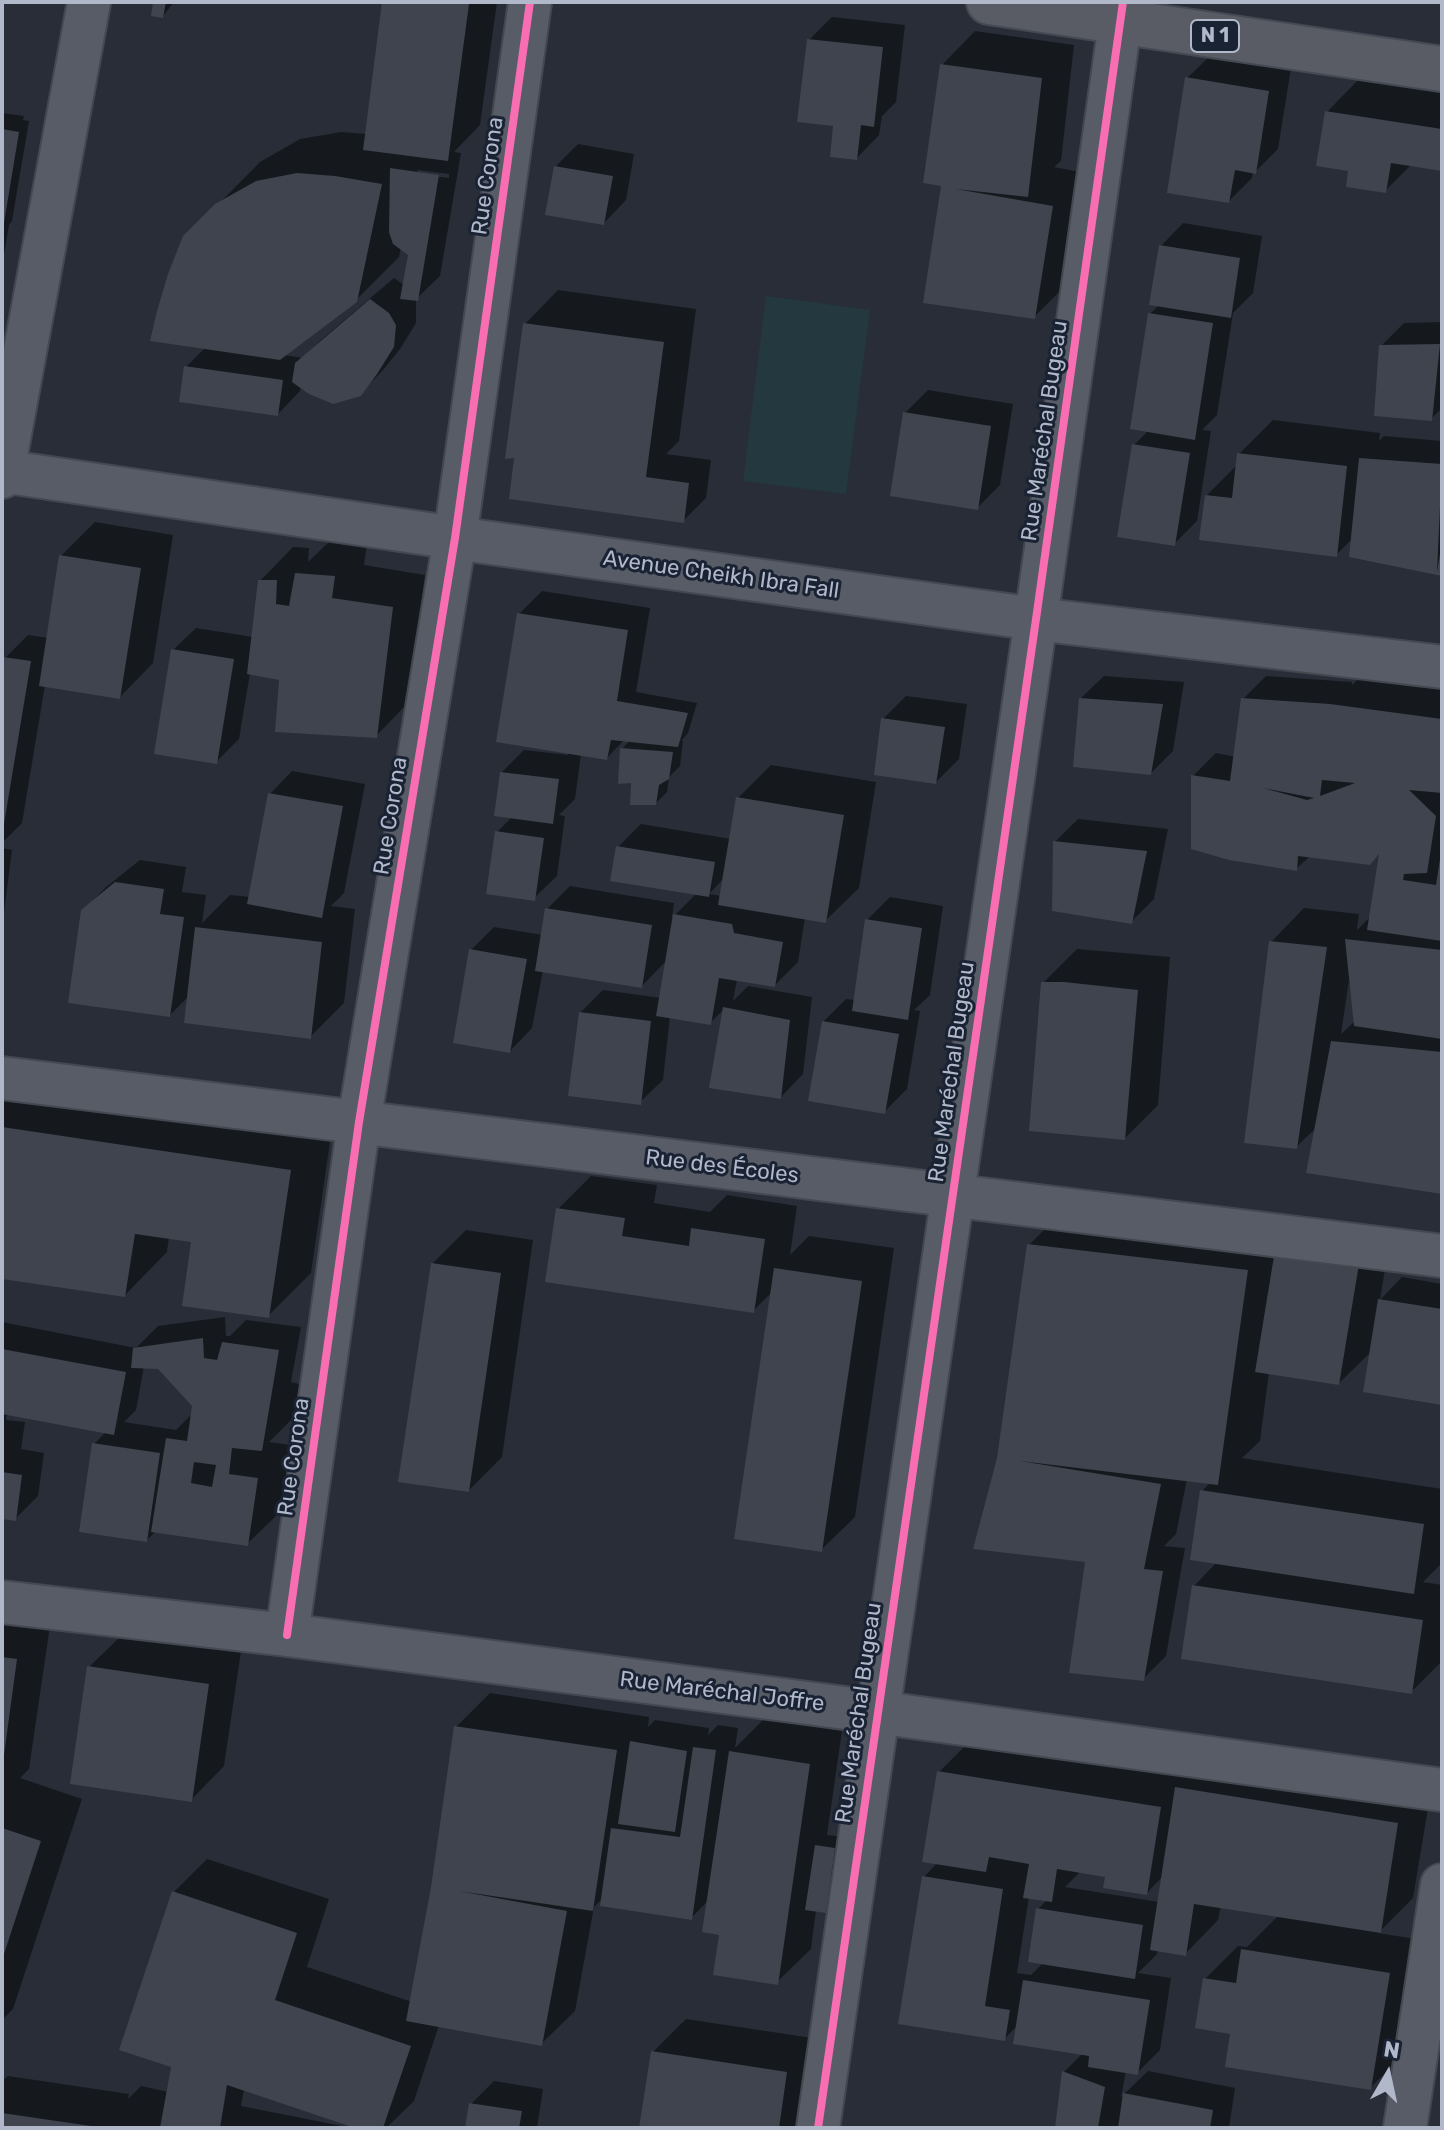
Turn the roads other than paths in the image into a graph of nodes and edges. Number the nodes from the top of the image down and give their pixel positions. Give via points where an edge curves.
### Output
1 (89, 2) edge
2 (530, 2) edge
3 (989, 2) edge
4 (1122, 12) edge
5 (1442, 69) edge
6 (2, 471) edge
7 (2, 477) edge
8 (455, 538) junction
9 (1036, 619) junction
10 (1442, 667) edge
11 (2, 1078) edge
12 (359, 1122) junction
13 (953, 1195) junction
14 (1442, 1256) edge
15 (2, 1602) edge
16 (287, 1635) junction
17 (876, 1712) junction
18 (1442, 1790) edge
19 (1442, 1885) edge
20 (818, 2128) edge
21 (1405, 2128) edge

1 - 6 street
2 - 8 street, Rue Corona
3 - 4 highway, N 1
4 - 5 highway, N 1
4 - 9 street, Rue Maréchal Bugeau
6 - 7 street
6 - 8 street, Avenue Cheikh Ibra Fall
8 - 9 street, Avenue Cheikh Ibra Fall
8 - 12 street, Rue Corona
9 - 10 street, Avenue Cheikh Ibra Fall
9 - 13 street, Rue Maréchal Bugeau
11 - 12 street, Rue des Écoles
12 - 13 street, Rue des Écoles
12 - 16 street, Rue Corona
13 - 14 street, Rue des Écoles
13 - 17 street, Rue Maréchal Bugeau
15 - 16 street, Rue Maréchal Joffre
16 - 17 street, Rue Maréchal Joffre
17 - 18 street, Rue Maréchal Joffre
17 - 20 street, Rue Maréchal Bugeau
19 - 21 street

